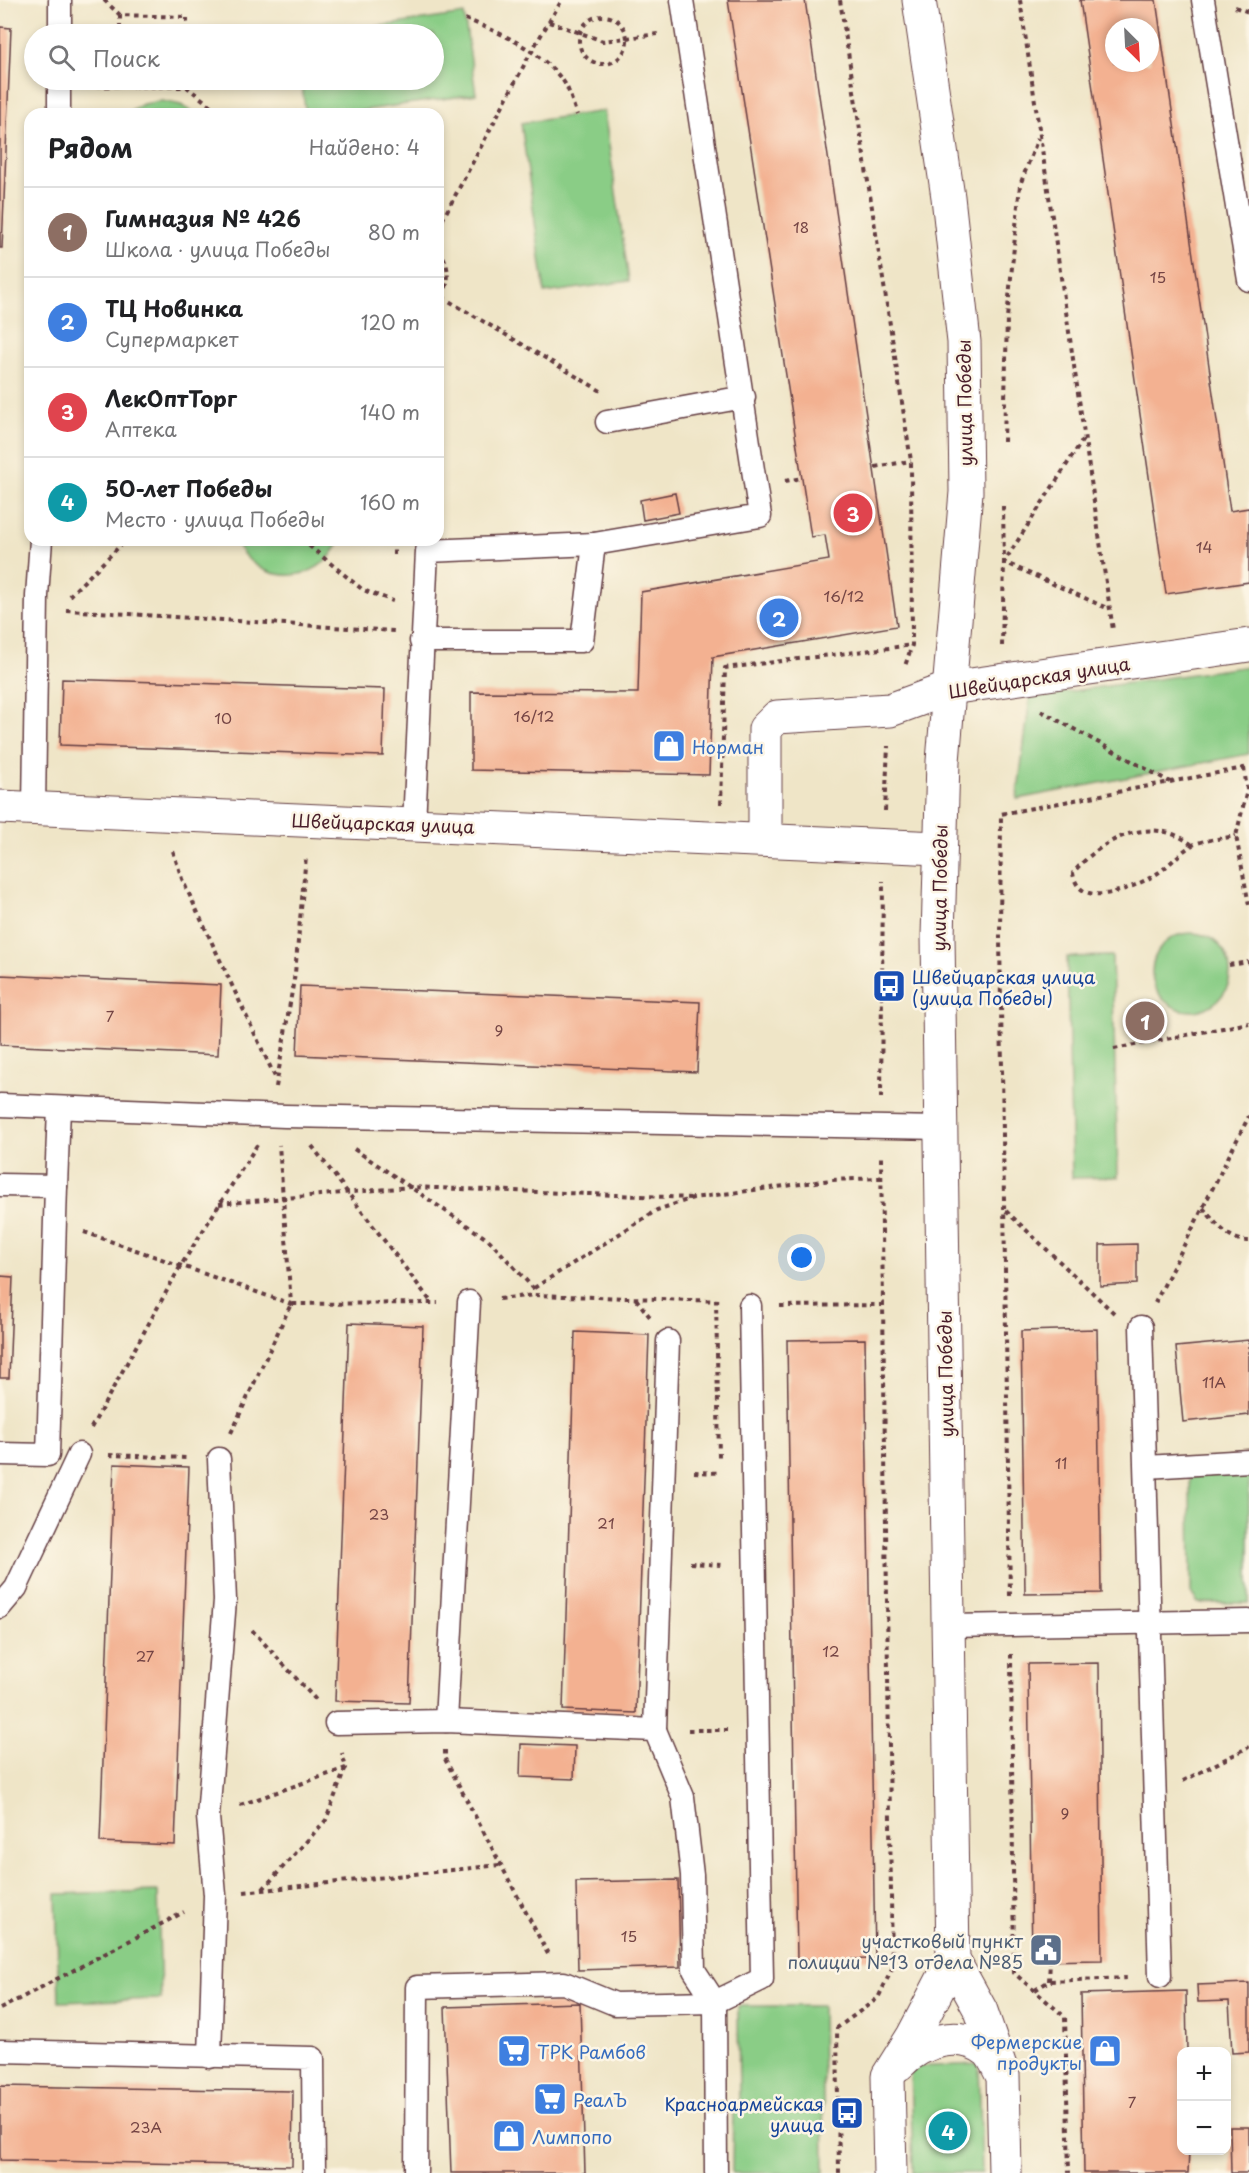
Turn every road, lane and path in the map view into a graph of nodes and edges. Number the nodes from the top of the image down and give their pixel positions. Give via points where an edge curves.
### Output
1 (60, 0) edge
2 (104, 0) edge
3 (562, 0) edge
4 (682, 0) edge
5 (840, 0) edge
6 (919, 0) edge
7 (1020, 0) edge
8 (1203, 0) edge
9 (120, 15) junction
10 (465, 19) dead end
11 (549, 22) junction
12 (60, 24) edge
13 (120, 24) edge
14 (187, 24) edge
15 (687, 31) junction
16 (580, 33) junction
17 (627, 38) junction
18 (531, 52) junction
19 (59, 90) edge
20 (191, 90) edge
21 (58, 108) edge
22 (213, 108) edge
23 (577, 115) dead end
24 (1039, 138) junction
25 (444, 217) edge
26 (444, 260) edge
27 (1249, 280) edge
28 (444, 290) edge
29 (444, 300) edge
30 (744, 397) junction
31 (644, 416) junction
32 (607, 422) dead end
33 (1084, 438) junction
34 (1004, 447) dead end
35 (911, 461) junction
36 (875, 467) dead end
37 (1003, 494) dead end
38 (594, 544) junction
39 (41, 546) edge
40 (120, 546) edge
41 (309, 546) edge
42 (1004, 562) junction
43 (393, 601) dead end
44 (61, 603) dead end
45 (1109, 609) junction
46 (65, 610) dead end
47 (421, 637) junction
48 (1114, 640) dead end
49 (912, 645) junction
50 (1249, 645) edge
51 (1002, 647) dead end
52 (950, 688) junction
53 (1036, 708) dead end
54 (890, 710) junction
55 (1246, 767) edge
56 (1170, 782) junction
57 (0, 807) edge
58 (720, 807) dead end
59 (34, 809) junction
60 (160, 814) junction
61 (310, 821) junction
62 (414, 824) junction
63 (1236, 836) junction
64 (765, 839) junction
65 (883, 844) junction
66 (1192, 845) junction
67 (939, 848) junction
68 (1249, 905) edge
69 (1249, 962) edge
70 (1229, 965) dead end
71 (1249, 1023) edge
72 (1114, 1049) dead end
73 (276, 1080) junction
74 (0, 1105) edge
75 (59, 1108) junction
76 (280, 1116) junction
77 (1249, 1116) edge
78 (881, 1128) junction
79 (941, 1128) junction
80 (351, 1147) dead end
81 (880, 1178) junction
82 (0, 1185) edge
83 (56, 1186) junction
84 (410, 1187) junction
85 (347, 1191) junction
86 (693, 1198) junction
87 (285, 1200) junction
88 (219, 1204) junction
89 (1203, 1208) junction
90 (1006, 1210) junction
91 (55, 1221) junction
92 (1249, 1240) edge
93 (180, 1267) junction
94 (1170, 1275) dead end
95 (534, 1288) junction
96 (534, 1295) junction
97 (469, 1302) junction
98 (291, 1304) junction
99 (432, 1304) junction
100 (882, 1305) junction
101 (750, 1306) junction
102 (1141, 1327) joint
103 (668, 1341) dead end
104 (0, 1454) edge
105 (79, 1454) junction
106 (219, 1459) junction
107 (1249, 1461) edge
108 (1146, 1467) junction
109 (225, 1600) junction
110 (0, 1607) edge
111 (1249, 1621) edge
112 (1150, 1622) junction
113 (949, 1626) junction
114 (1011, 1626) junction
115 (446, 1721) junction
116 (336, 1722) junction
117 (655, 1730) junction
118 (1249, 1747) edge
119 (346, 1768) junction
120 (1155, 1796) junction
121 (208, 1817) junction
122 (263, 1889) dead end
123 (953, 1960) junction
124 (1050, 1961) dead end
125 (1160, 1976) joint
126 (1049, 1981) junction
127 (564, 1983) junction
128 (1035, 1990) junction
129 (715, 2002) junction
130 (0, 2051) edge
131 (210, 2057) junction
132 (1003, 2075) junction
133 (888, 2076) junction
134 (314, 2173) edge
135 (416, 2173) edge
136 (716, 2173) edge
137 (839, 2173) edge
138 (890, 2173) edge
139 (1005, 2173) edge
140 (1069, 2173) edge

1 - 12 lane
2 - 9 path
3 - 11 path
4 - 15 lane
5 - 35 path
6 - 52 main road, улица Победы via 948,197 964,342 966,492
7 - 24 path
8 - 27 lane
9 - 13 path
9 - 14 path via 187,17
10 - 18 path via 498,32
11 - 16 path
11 - 18 path
15 - 17 path
15 - 30 lane
16 - 17 path via 603,41
16 - 17 path via 593,18 606,16 618,21
16 - 17 path via 582,51 597,63 616,60 624,51
18 - 23 path via 561,77
18 - 25 path
19 - 21 lane
20 - 22 path
24 - 33 path
24 - 34 path via 1020,185 1007,318
26 - 28 path via 448,267
29 - 31 path
30 - 31 lane
30 - 38 lane via 760,516
31 - 32 lane
33 - 42 path
33 - 45 path
35 - 36 path
35 - 49 path
37 - 42 path
38 - 47 lane via 427,551
38 - 47 lane via 582,641
39 - 59 lane
40 - 44 path
41 - 43 path via 363,590
42 - 45 path
42 - 51 path
45 - 48 path
46 - 47 path
47 - 62 lane
49 - 54 path
49 - 58 path via 725,668
50 - 52 main road, Швейцарская улица
52 - 54 main road, Швейцарская улица
52 - 67 main road, улица Победы
53 - 56 path
54 - 64 main road, Швейцарская улица via 795,714 777,717 765,729
54 - 65 path
55 - 56 path
55 - 63 path via 1247,790
56 - 90 path via 1001,814
57 - 59 main road, Швейцарская улица
59 - 60 main road, Швейцарская улица
60 - 61 main road, Швейцарская улица
60 - 73 path via 182,879
61 - 62 main road, Швейцарская улица
61 - 73 path via 295,973
62 - 64 main road, Швейцарская улица
63 - 66 path
63 - 68 path
64 - 65 main road, Швейцарская улица
65 - 67 main road, Швейцарская улица
65 - 78 path
66 - 66 path via 1158,873 1121,890 1090,895 1080,892 1075,885 1073,873 1089,854 1118,837 1165,830
67 - 79 main road, улица Победы
69 - 70 path
71 - 72 path
73 - 76 path
74 - 75 lane
75 - 76 lane
75 - 83 lane
76 - 78 lane
76 - 85 path
76 - 87 path
76 - 88 path
77 - 89 path
78 - 79 lane
78 - 81 path
79 - 113 main road, улица Победы
80 - 84 path
81 - 86 path via 831,1180
81 - 100 path
82 - 83 lane
83 - 91 lane
84 - 85 path
84 - 86 path
84 - 95 path via 490,1241
85 - 87 path
85 - 99 path
86 - 95 path via 657,1210
87 - 88 path
87 - 98 path
88 - 93 path
89 - 92 path via 1228,1234
89 - 94 path
90 - 102 path via 1116,1314
90 - 114 path
91 - 93 path
91 - 104 lane via 48,1455
93 - 98 path
93 - 105 path via 96,1414
95 - 96 path
96 - 97 path
96 - 101 path via 716,1299
97 - 99 path
97 - 115 lane
98 - 99 path
98 - 106 path
100 - 101 path
100 - 137 path via 892,1969 878,1998 837,2028
101 - 129 lane via 762,1979
102 - 108 lane
103 - 117 lane
105 - 106 path
105 - 110 lane via 16,1588
106 - 109 lane
107 - 108 lane
108 - 112 lane
109 - 116 path
109 - 121 lane
111 - 112 lane
112 - 114 lane
112 - 120 lane
113 - 114 lane
113 - 123 main road, улица Победы
114 - 128 path via 1014,1973
115 - 116 lane
115 - 117 lane
115 - 127 path via 445,1759
116 - 119 path
117 - 129 lane via 683,1797 692,1875 694,1970
118 - 120 path
119 - 121 path
119 - 122 path via 326,1820
120 - 125 lane
121 - 131 lane via 215,1895
123 - 132 main road, улица Победы via 981,2011
123 - 133 main road, улица Победы
124 - 126 path
125 - 126 path
126 - 128 path
127 - 129 lane via 615,2004
127 - 135 lane via 417,1987
128 - 140 path via 1065,2017
129 - 136 lane
130 - 131 lane
131 - 134 lane via 313,2058
132 - 133 main road via 989,2052 953,2039 927,2043 910,2053
132 - 139 main road, улица Победы
133 - 138 main road

